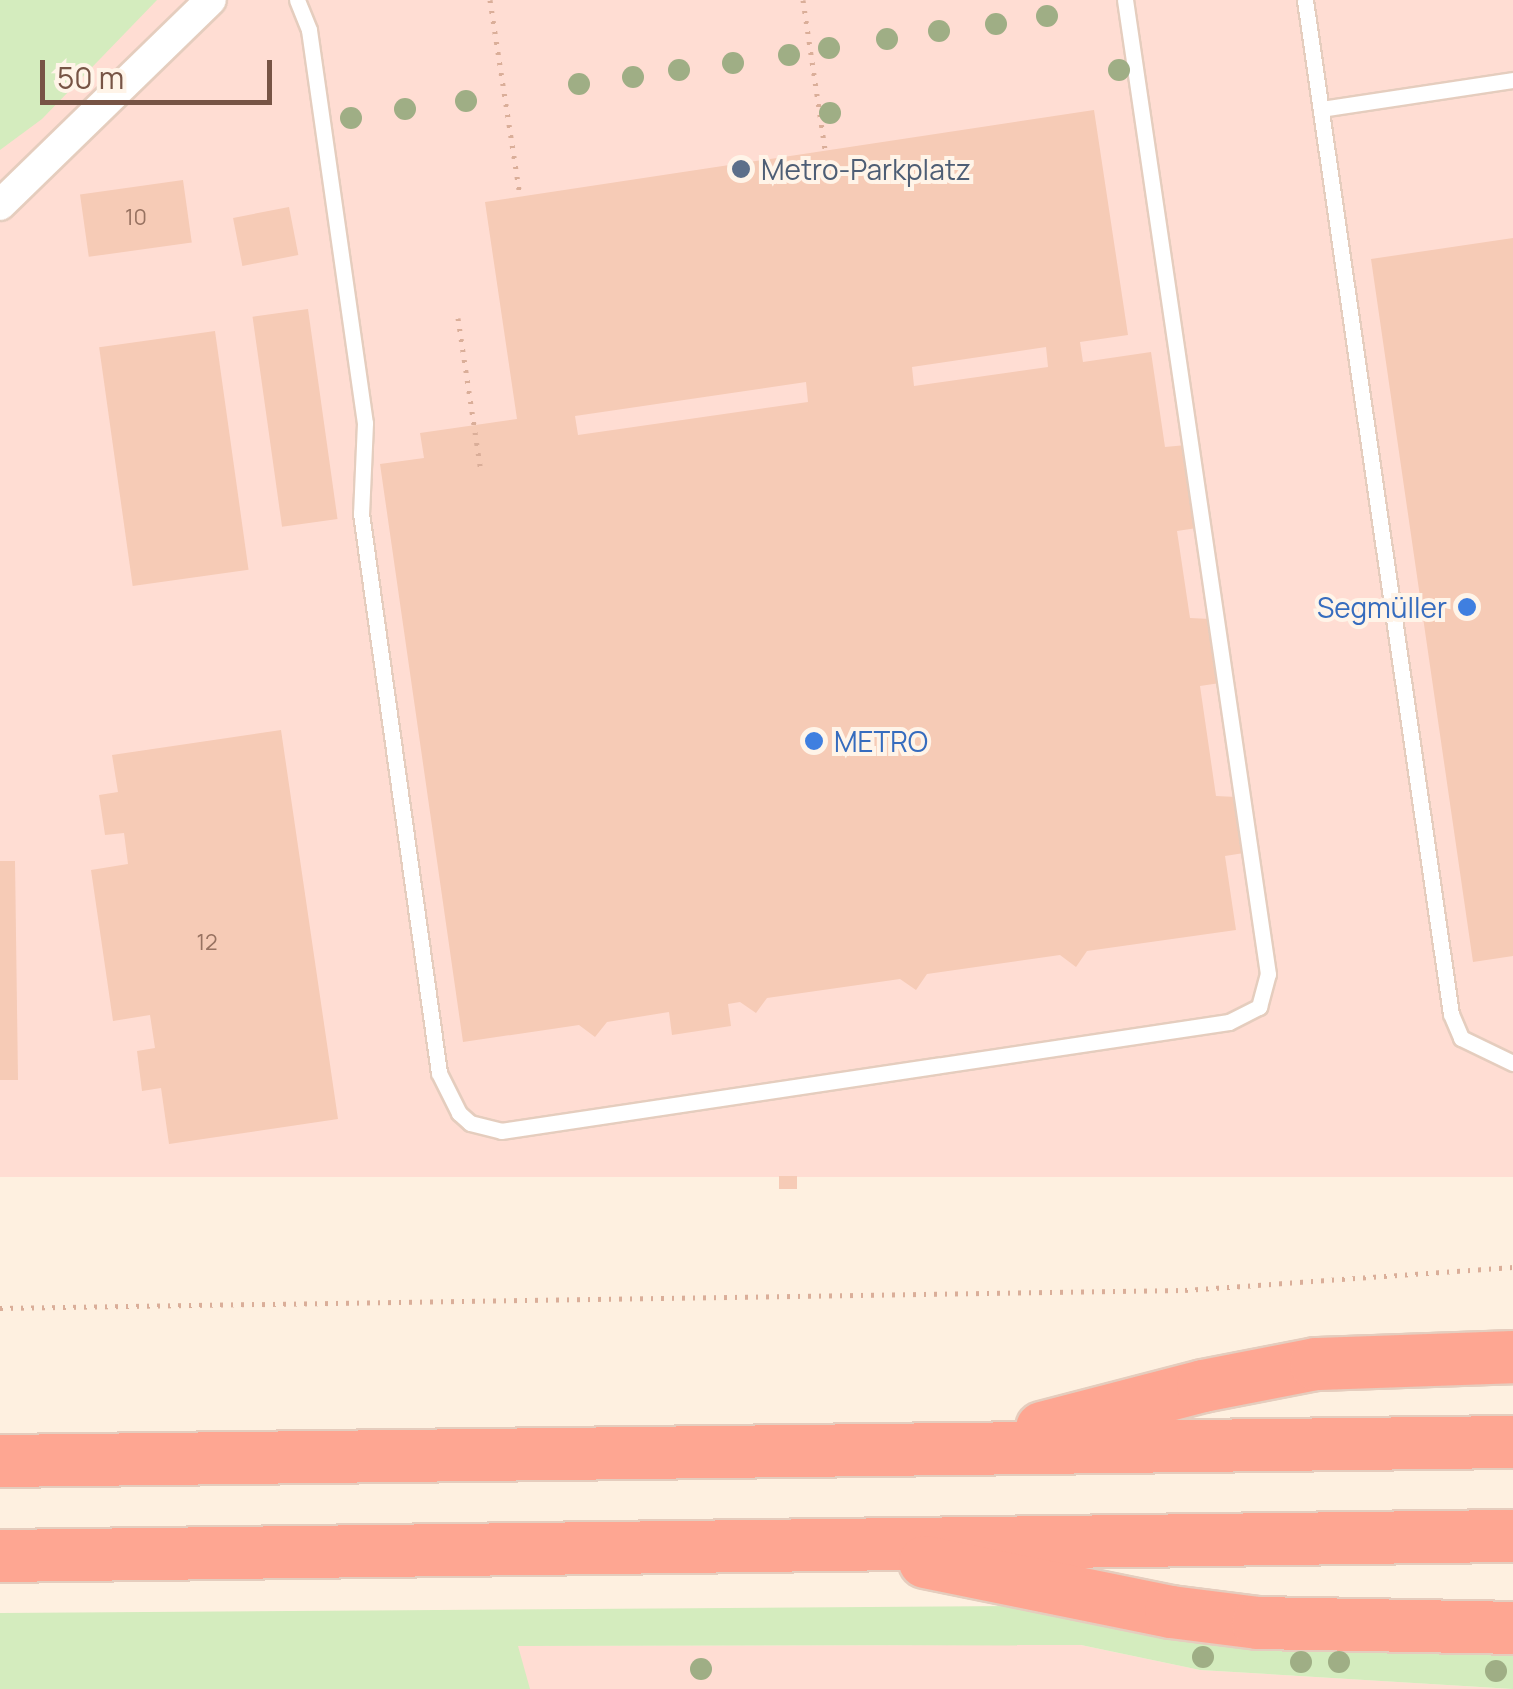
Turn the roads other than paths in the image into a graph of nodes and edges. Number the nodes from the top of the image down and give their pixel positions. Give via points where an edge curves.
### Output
1 (211, 0) edge
2 (297, 0) edge
3 (1125, 0) edge
4 (1305, 0) edge
5 (1513, 80) edge
6 (1321, 109) junction
7 (0, 205) edge
8 (1513, 1063) edge
9 (1513, 1358) edge
10 (1513, 1442) edge
11 (963, 1448) junction
12 (0, 1461) edge
13 (1513, 1536) edge
14 (845, 1544) junction
15 (0, 1556) edge
16 (1513, 1628) edge

1 - 7 street
2 - 3 lane via 309,30 366,424 362,513 439,1072 459,1113 501,1131 1229,1022 1259,1007 1268,974
4 - 6 lane
5 - 6 lane
6 - 8 lane via 1451,1014 1461,1038
9 - 11 highway via 1316,1364
10 - 11 highway
11 - 12 highway
13 - 14 highway
14 - 15 highway
14 - 16 highway via 1019,1585 1258,1623

